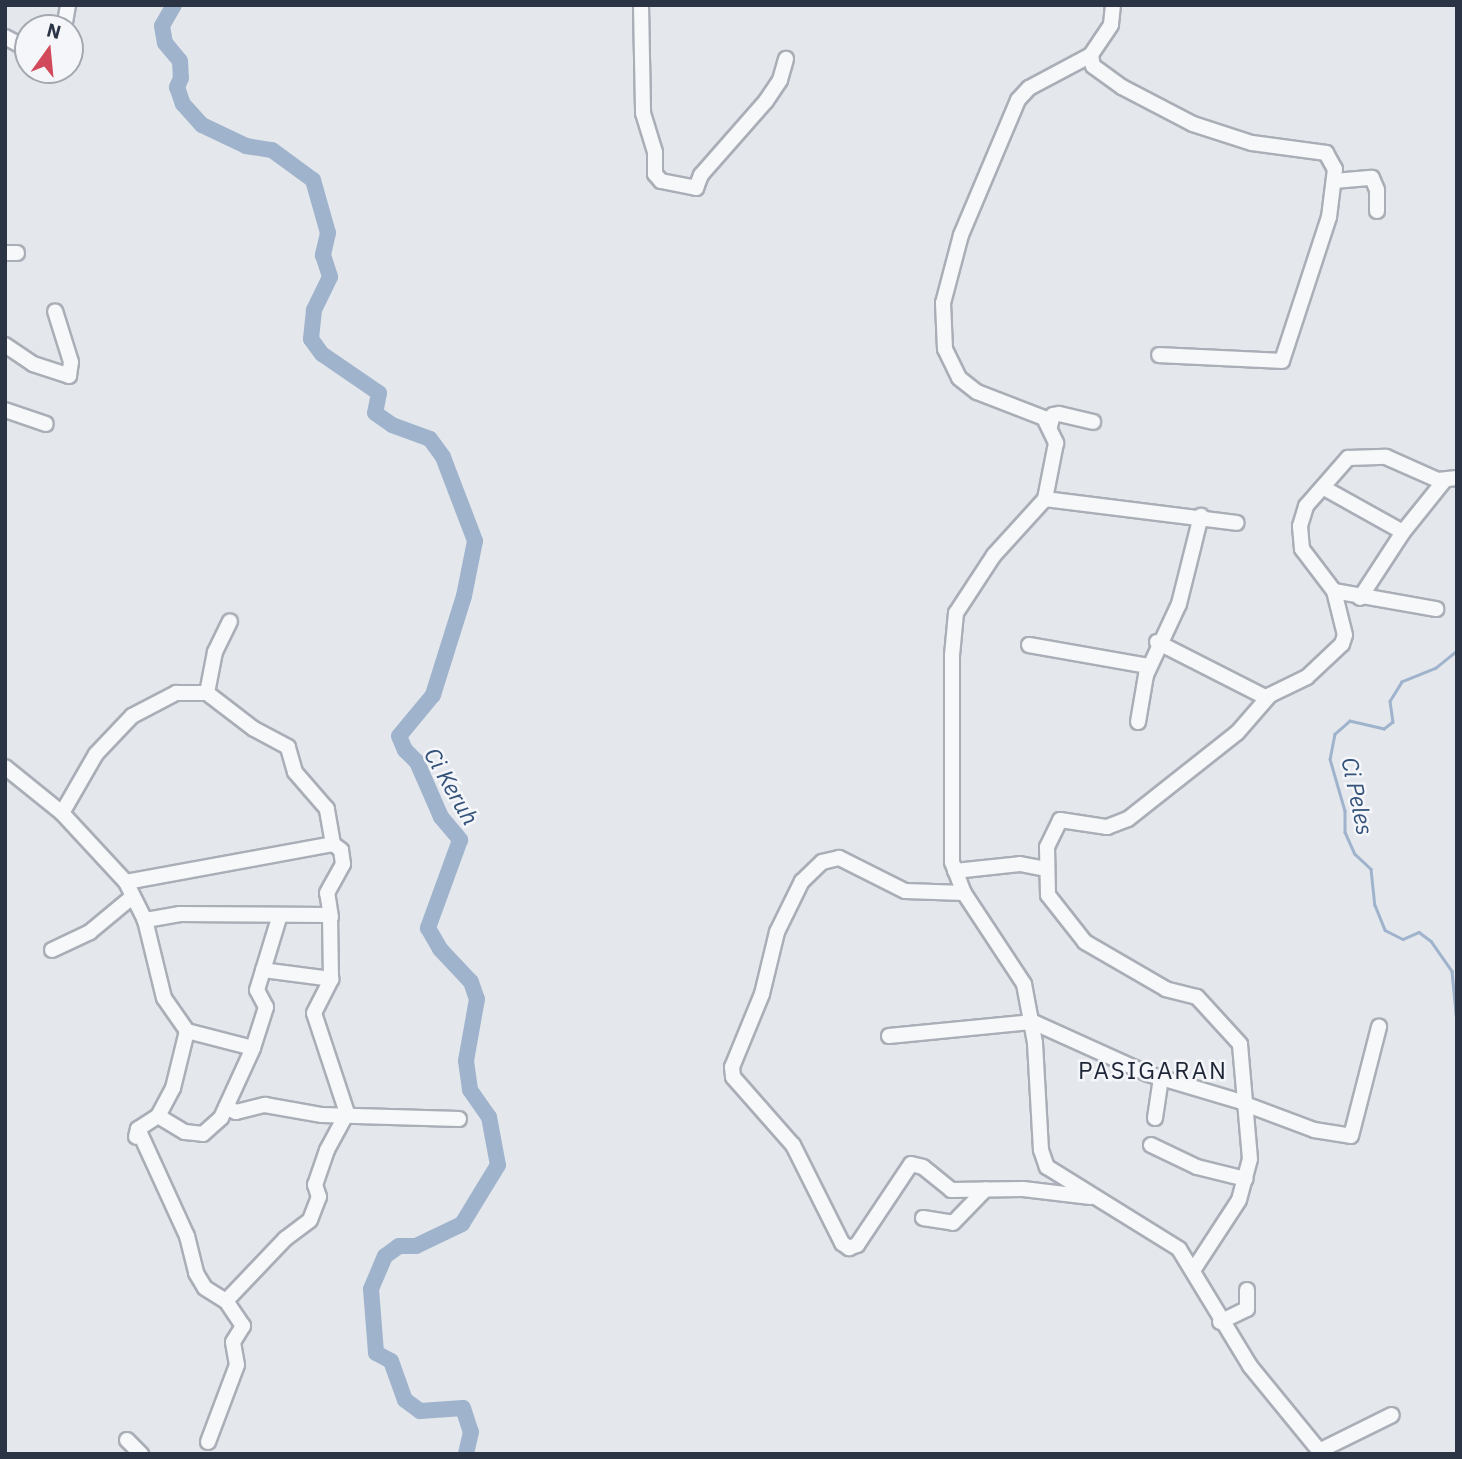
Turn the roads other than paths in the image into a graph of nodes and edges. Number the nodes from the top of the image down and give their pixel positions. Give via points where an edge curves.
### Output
1 (641, 5) edge
2 (1113, 5) edge
3 (1091, 55) junction
4 (786, 60) dead end
5 (1334, 181) junction
6 (1377, 211) dead end
7 (55, 311) dead end
8 (5, 345) edge
9 (1158, 355) dead end
10 (5, 410) edge
11 (1093, 422) dead end
12 (46, 425) dead end
13 (1051, 426) junction
14 (1450, 479) edge
15 (1324, 488) junction
16 (1045, 499) junction
17 (1201, 516) junction
18 (1237, 523) dead end
19 (1403, 532) junction
20 (1334, 591) junction
21 (1360, 598) junction
22 (1436, 609) dead end
23 (230, 621) dead end
24 (1157, 642) junction
25 (1029, 645) dead end
26 (1148, 666) junction
27 (207, 693) junction
28 (1267, 698) junction
29 (1138, 722) dead end
30 (5, 767) edge
31 (62, 813) junction
32 (333, 844) junction
33 (1046, 869) junction
34 (955, 871) junction
35 (126, 882) junction
36 (964, 892) junction
37 (131, 898) junction
38 (280, 915) junction
39 (331, 917) junction
40 (145, 920) junction
41 (52, 950) dead end
42 (263, 970) junction
43 (331, 979) junction
44 (1033, 1022) junction
45 (1380, 1027) dead end
46 (187, 1031) junction
47 (889, 1036) dead end
48 (253, 1048) junction
49 (1161, 1078) junction
50 (1245, 1103) junction
51 (226, 1107) junction
52 (347, 1113) junction
53 (158, 1116) junction
54 (1155, 1118) dead end
55 (459, 1119) dead end
56 (1151, 1145) dead end
57 (1246, 1179) junction
58 (986, 1189) junction
59 (1095, 1197) junction
60 (923, 1217) dead end
61 (1194, 1269) junction
62 (1247, 1290) dead end
63 (226, 1301) junction
64 (1220, 1322) junction
65 (1392, 1415) dead end
66 (127, 1440) dead end
67 (208, 1442) dead end
68 (1321, 1452) edge
69 (141, 1454) edge

1 - 4 street via 643,113 655,152 655,174 661,181 696,188 708,166 766,101
2 - 3 street via 1111,25
3 - 5 street via 1093,66 1122,87 1193,124 1252,143 1326,153 1332,160
3 - 13 street via 1039,81 1018,100 961,235 943,303 945,349 959,378 977,392 1037,413
5 - 6 street via 1372,178
5 - 9 street via 1329,217 1282,360
7 - 8 street via 71,362 69,376 33,364
10 - 12 street
11 - 13 street via 1059,414 1053,415
13 - 16 street via 1056,443
14 - 15 street via 1365,454 1348,458
14 - 19 street
15 - 19 street
15 - 20 street via 1306,506 1300,526 1302,549
16 - 17 street
16 - 34 street via 994,555 956,613 951,760
17 - 18 street
17 - 24 street via 1179,604
19 - 21 street
20 - 21 street
20 - 28 street via 1345,635 1342,643 1307,677
21 - 22 street
23 - 27 street via 215,652
24 - 26 street
24 - 28 street
25 - 26 street
26 - 29 street
27 - 31 street via 176,693 132,716 96,754
27 - 32 street via 254,729 288,747 295,772 327,809
28 - 33 street via 1237,733 1128,819 1107,827 1057,822
30 - 31 street
31 - 35 street
32 - 35 street
32 - 39 street via 341,850 343,864 327,893
33 - 34 street via 1020,864
33 - 50 street via 1051,901 1085,943 1166,989 1197,997 1240,1044
34 - 36 street
35 - 37 street
36 - 44 street via 1021,975
36 - 58 street via 905,891 839,858 822,862 802,881 780,925 762,994 732,1072 793,1145 845,1246 857,1245 908,1165 923,1167 946,1189
37 - 40 street
37 - 41 street via 90,932
38 - 39 street
38 - 40 street via 180,914
38 - 42 street
39 - 43 street
40 - 46 street via 164,998
42 - 43 street
42 - 48 street via 257,990 265,1007
43 - 52 street via 314,1013 315,1024
44 - 47 street
44 - 49 street
44 - 59 street via 1042,1159 1055,1174
45 - 50 street via 1351,1136 1314,1130
46 - 48 street
46 - 53 street via 173,1088
48 - 51 street
49 - 50 street
49 - 54 street
50 - 57 street via 1250,1158
51 - 52 street via 236,1112 265,1105 299,1113
51 - 53 street via 203,1134 185,1132
52 - 55 street
52 - 63 street via 327,1150 310,1220 285,1239
53 - 63 street via 137,1134 187,1236 197,1273 205,1288
56 - 57 street via 1197,1167
57 - 61 street via 1239,1200
58 - 59 street
58 - 60 street via 953,1223
59 - 61 street via 1168,1240
61 - 64 street
62 - 64 street via 1247,1309
63 - 67 street via 243,1326 233,1342 238,1364
64 - 68 street
65 - 68 street
66 - 69 street

